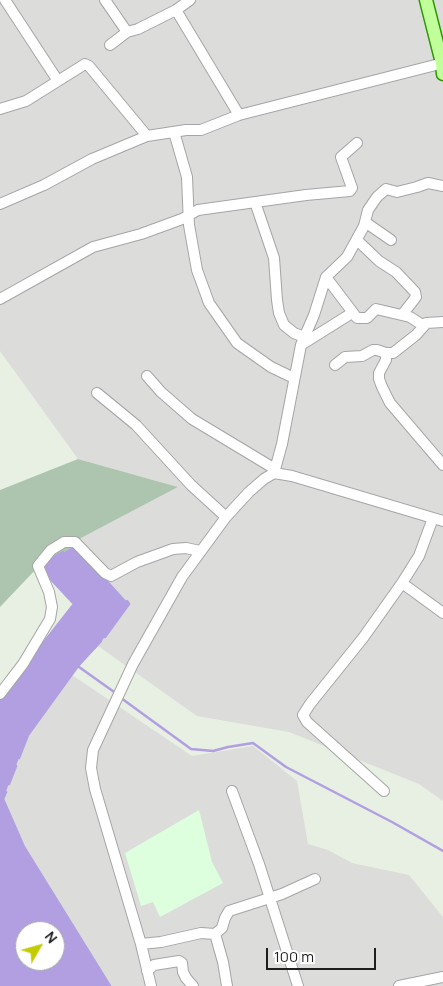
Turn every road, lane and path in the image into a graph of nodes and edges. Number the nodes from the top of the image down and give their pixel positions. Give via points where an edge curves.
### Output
1 (6, 0) edge
2 (105, 0) edge
3 (190, 0) edge
4 (426, 0) edge
5 (176, 10) junction
6 (127, 32) junction
7 (110, 45) dead end
8 (443, 67) edge
9 (58, 81) junction
10 (0, 109) edge
11 (239, 115) junction
12 (174, 132) junction
13 (146, 136) junction
14 (357, 143) dead end
15 (443, 186) edge
16 (255, 202) junction
17 (0, 204) edge
18 (190, 214) junction
19 (365, 222) junction
20 (357, 240) junction
21 (391, 240) dead end
22 (326, 277) junction
23 (0, 298) edge
24 (352, 313) junction
25 (402, 315) junction
26 (443, 322) edge
27 (424, 326) junction
28 (302, 341) junction
29 (386, 353) junction
30 (335, 366) dead end
31 (148, 376) dead end
32 (294, 378) junction
33 (97, 394) dead end
34 (443, 465) edge
35 (275, 471) junction
36 (226, 517) junction
37 (438, 520) edge
38 (200, 551) junction
39 (402, 583) junction
40 (443, 613) edge
41 (0, 694) edge
42 (232, 791) dead end
43 (384, 791) dead end
44 (315, 879) dead end
45 (269, 898) junction
46 (215, 934) junction
47 (141, 944) junction
48 (147, 971) junction
49 (443, 978) edge
50 (150, 986) edge
51 (193, 986) edge
52 (227, 986) edge
53 (298, 986) edge
54 (398, 986) edge

1 - 9 street
2 - 6 street
3 - 5 street
4 - 8 main road
5 - 6 street
5 - 11 street
6 - 7 street
8 - 11 street
9 - 10 street via 26,101
9 - 13 street via 85,64 89,66
11 - 12 street via 201,130
12 - 13 street
12 - 18 street via 186,177
13 - 17 street
14 - 16 street via 340,157 352,188 350,191
15 - 19 street via 428,183 397,192 386,189 368,210
16 - 18 street via 212,207
16 - 28 street via 274,258 277,300 284,325
18 - 23 street via 141,234 93,247
18 - 32 street via 197,270 209,303 237,344
19 - 20 street
19 - 21 street
20 - 22 street via 347,257
20 - 25 street via 396,272 414,292 416,297
22 - 24 street
22 - 28 street
24 - 25 street via 357,318 367,318 376,309
24 - 28 street
25 - 27 street
26 - 27 street via 426,323
27 - 29 street via 393,353
28 - 32 street
29 - 30 street via 377,350 362,356 344,357
29 - 34 street via 379,379 390,403
31 - 35 street via 192,419
32 - 35 street
33 - 36 street via 136,425 191,485
35 - 36 street
35 - 37 street
36 - 38 street
37 - 39 street
38 - 41 street via 173,549 111,576 75,542 64,542 51,550 38,566 49,592 50,619
38 - 47 street via 133,664 93,750 91,768 95,789
39 - 40 street
39 - 43 street via 304,715 307,722
42 - 45 street
44 - 45 street
45 - 46 street via 230,911 222,928
45 - 53 street
46 - 47 street via 201,933
46 - 52 street
47 - 48 street
48 - 50 street
48 - 51 street via 154,965 179,961
49 - 54 street

